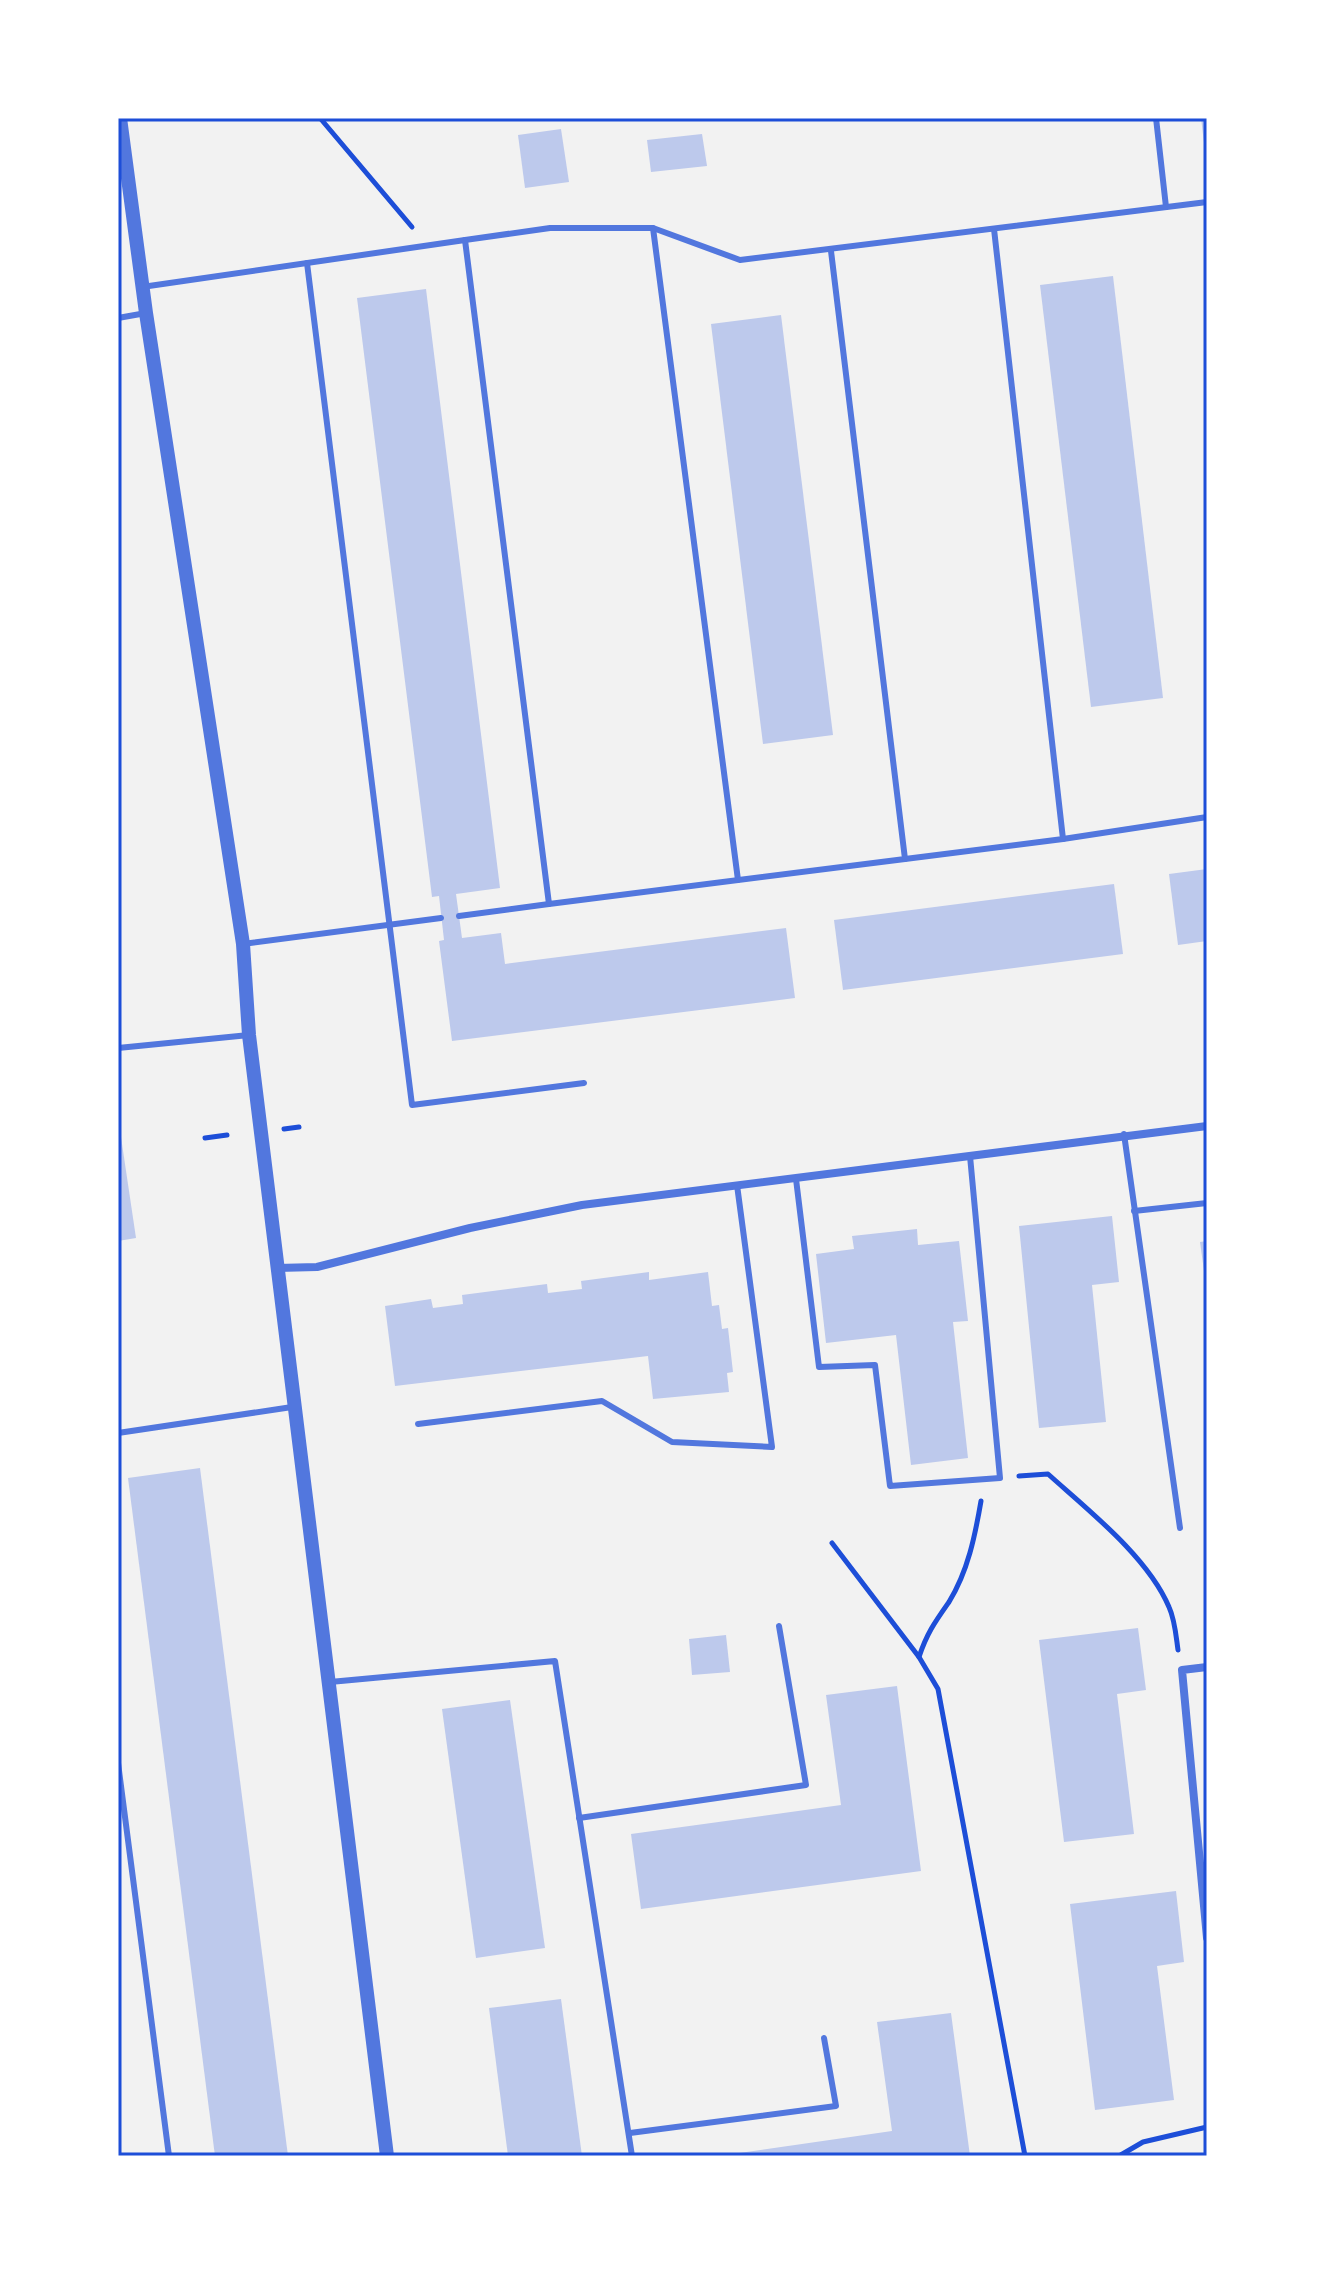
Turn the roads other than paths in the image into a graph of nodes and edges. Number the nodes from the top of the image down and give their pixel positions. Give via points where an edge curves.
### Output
1 (1156, 118) edge
2 (120, 124) edge
3 (1207, 202) edge
4 (1166, 207) junction
5 (653, 228) junction
6 (994, 229) junction
7 (465, 240) junction
8 (831, 251) junction
9 (307, 263) junction
10 (142, 287) junction
11 (146, 313) junction
12 (118, 318) edge
13 (1207, 817) edge
14 (1063, 839) junction
15 (905, 859) junction
16 (738, 880) junction
17 (549, 904) junction
18 (459, 916) dead end
19 (441, 918) dead end
20 (389, 925) junction
21 (243, 944) junction
22 (249, 1035) junction
23 (118, 1048) edge
24 (584, 1083) dead end
25 (1207, 1126) edge
26 (1124, 1134) junction
27 (970, 1156) junction
28 (796, 1179) junction
29 (737, 1185) junction
30 (1207, 1203) edge
31 (1134, 1211) junction
32 (277, 1268) junction
33 (294, 1407) junction
34 (418, 1424) dead end
35 (118, 1433) edge
36 (1180, 1528) dead end
37 (779, 1626) dead end
38 (1207, 1667) edge
39 (330, 1682) junction
40 (118, 1763) edge
41 (579, 1818) junction
42 (1205, 1904) edge
43 (1207, 1938) edge
44 (824, 2038) dead end
45 (630, 2133) junction
46 (169, 2156) edge
47 (387, 2156) edge
48 (632, 2156) edge

1 - 4 lane
2 - 10 street
3 - 4 lane
4 - 6 lane
5 - 7 lane via 550,228
5 - 8 lane via 740,260
5 - 16 lane
6 - 8 lane
6 - 14 lane
7 - 9 lane
7 - 17 lane
8 - 15 lane
9 - 10 lane
9 - 20 lane
10 - 11 street
11 - 12 lane
11 - 21 street
13 - 14 lane
14 - 15 lane
15 - 16 lane
16 - 17 lane
17 - 18 lane
19 - 20 lane
20 - 21 lane
20 - 24 lane via 412,1105
21 - 22 street
22 - 23 lane
22 - 32 street
25 - 26 street
26 - 27 street
26 - 31 lane
27 - 28 street
27 - 28 lane via 1000,1478 890,1486 875,1365 819,1367
28 - 29 street
29 - 32 street via 582,1205 317,1267
29 - 34 lane via 772,1447 672,1442 602,1401
30 - 31 lane
31 - 36 lane
32 - 33 street
33 - 35 lane
33 - 39 street
37 - 41 lane via 806,1785
38 - 42 street via 1182,1670
39 - 41 lane via 555,1661
39 - 47 street
40 - 46 lane
41 - 45 lane
42 - 43 street
44 - 45 lane via 836,2106
45 - 48 lane

